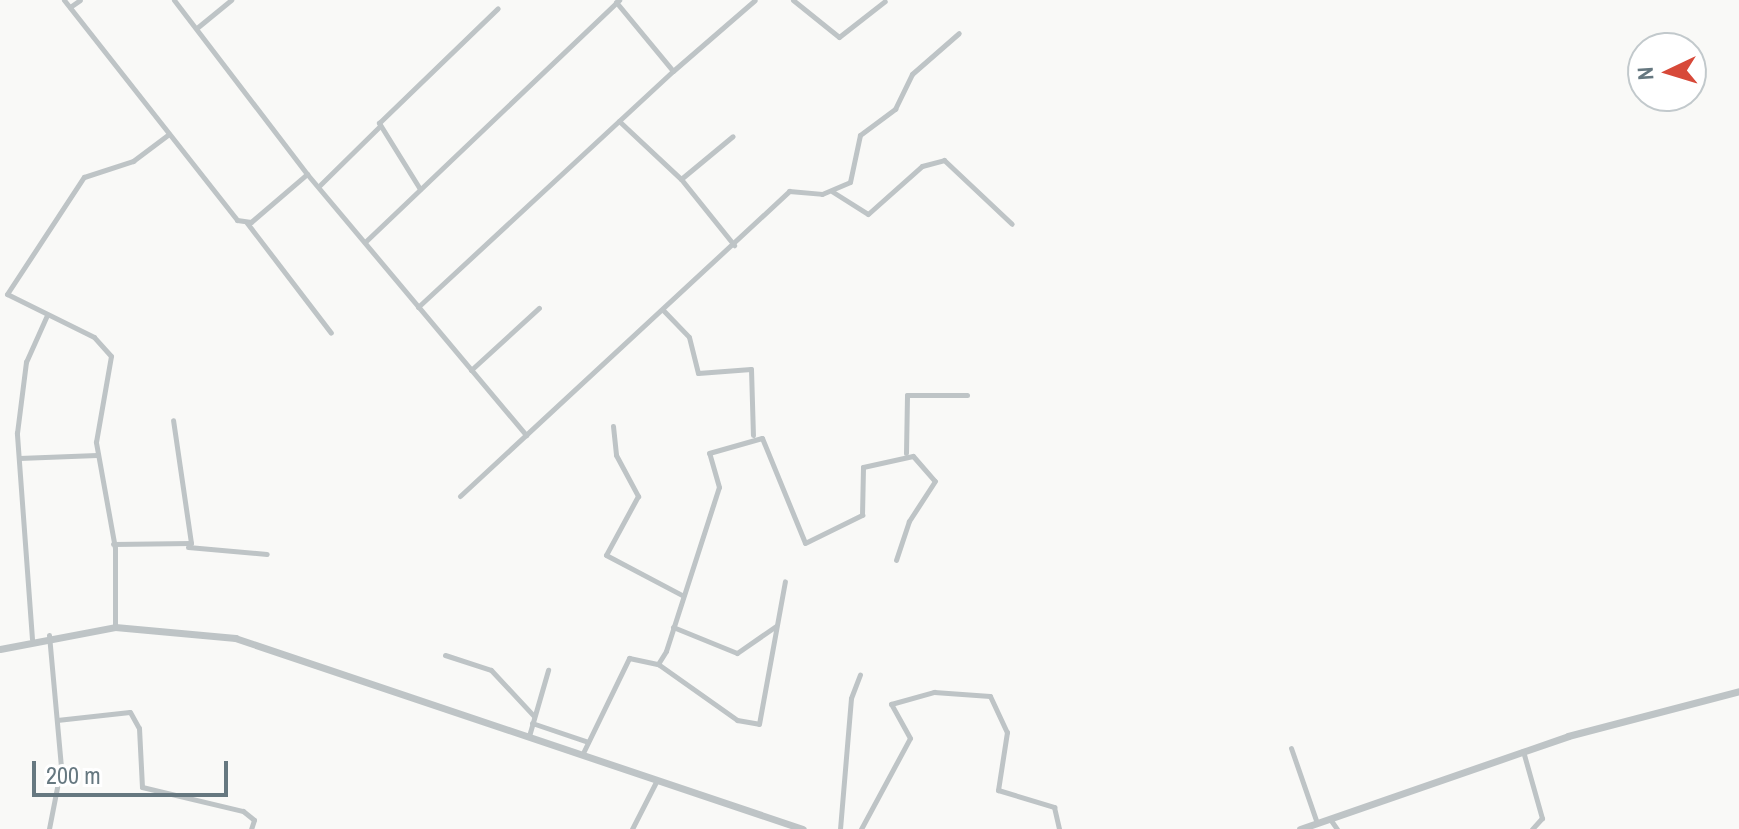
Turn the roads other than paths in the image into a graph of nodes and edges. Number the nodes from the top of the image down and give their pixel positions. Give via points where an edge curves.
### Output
1 (64, 0) edge
2 (80, 0) edge
3 (174, 0) edge
4 (231, 0) edge
5 (755, 0) edge
6 (793, 0) edge
7 (618, 1) edge
8 (885, 1) edge
9 (70, 7) junction
10 (498, 8) dead end
11 (198, 27) junction
12 (959, 33) dead end
13 (673, 71) junction
14 (619, 121) junction
15 (379, 127) junction
16 (169, 134) junction
17 (733, 136) dead end
18 (307, 174) junction
19 (681, 179) junction
20 (320, 185) junction
21 (420, 189) junction
22 (833, 192) junction
23 (247, 223) junction
24 (1012, 224) dead end
25 (365, 242) junction
26 (734, 245) junction
27 (4, 294) edge
28 (418, 307) junction
29 (539, 308) dead end
30 (663, 310) junction
31 (47, 315) junction
32 (331, 333) dead end
33 (471, 370) junction
34 (967, 395) dead end
35 (173, 420) dead end
36 (613, 426) dead end
37 (526, 435) junction
38 (753, 435) junction
39 (906, 453) junction
40 (97, 455) junction
41 (19, 458) junction
42 (460, 496) dead end
43 (113, 544) junction
44 (127, 544) junction
45 (187, 547) junction
46 (267, 554) dead end
47 (115, 558) junction
48 (896, 560) dead end
49 (785, 581) dead end
50 (682, 595) junction
51 (777, 626) junction
52 (115, 627) junction
53 (673, 627) junction
54 (49, 635) junction
55 (32, 639) junction
56 (0, 649) edge
57 (445, 655) dead end
58 (658, 664) junction
59 (548, 670) dead end
60 (860, 675) dead end
61 (1739, 691) edge
62 (533, 715) junction
63 (57, 720) junction
64 (532, 723) junction
65 (529, 736) junction
66 (588, 742) junction
67 (1291, 748) dead end
68 (1523, 751) junction
69 (582, 755) junction
70 (658, 779) junction
71 (1330, 819) junction
72 (1317, 823) junction
73 (49, 829) edge
74 (251, 829) edge
75 (632, 829) edge
76 (803, 829) edge
77 (840, 829) edge
78 (861, 829) edge
79 (1059, 829) edge
80 (1300, 829) edge
81 (1337, 829) edge
82 (1532, 829) edge

1 - 9 street
2 - 9 street
3 - 11 street
4 - 11 street
5 - 13 street
6 - 8 street via 839,37
7 - 13 street
7 - 21 street
9 - 16 street
10 - 15 street
11 - 18 street
12 - 22 street via 912,74 895,109 860,135 855,175
13 - 14 street
14 - 19 street
14 - 28 street
15 - 20 street
15 - 21 street
16 - 23 street
16 - 27 street via 133,161 84,177
17 - 19 street
18 - 20 street
18 - 23 street
19 - 26 street
20 - 25 street
21 - 25 street
22 - 24 street via 868,214 922,166 944,160
22 - 26 street via 789,191
23 - 32 street
25 - 28 street
26 - 30 street
27 - 31 street
28 - 33 street
29 - 33 street
30 - 37 street
30 - 38 street via 689,337 698,373 751,369
31 - 40 street via 102,342 111,356 98,405
31 - 41 street via 23,376
33 - 37 street
34 - 39 street via 907,395
35 - 45 street
36 - 50 street via 616,455 638,496 606,555
37 - 42 street
38 - 39 street via 767,447 805,543 862,515 863,467
38 - 50 street via 709,453 719,487
39 - 48 street via 935,481 909,521
40 - 41 street
40 - 43 street
41 - 55 street
43 - 44 street
43 - 47 street
44 - 45 street
44 - 47 street
45 - 46 street
47 - 52 street
49 - 51 street
50 - 53 street
51 - 53 street via 737,653
51 - 58 street via 766,715 759,724 737,720
52 - 54 street
52 - 65 street via 180,628 268,646
53 - 58 street
54 - 55 street
54 - 63 street
55 - 56 street
57 - 62 street via 491,670
58 - 66 street via 629,658
59 - 62 street
60 - 77 street via 851,698
61 - 68 street
62 - 64 street
63 - 73 street via 61,767
63 - 74 street via 130,712 139,728 142,787 243,811 254,820
64 - 65 street
64 - 66 street
65 - 69 street
66 - 69 street
67 - 72 street
68 - 71 street
68 - 82 street via 1542,818
69 - 70 street
70 - 75 street
70 - 76 street
71 - 72 street
71 - 81 street
72 - 80 street
78 - 79 street via 910,738 891,704 934,692 990,696 1007,732 998,790 1054,807

